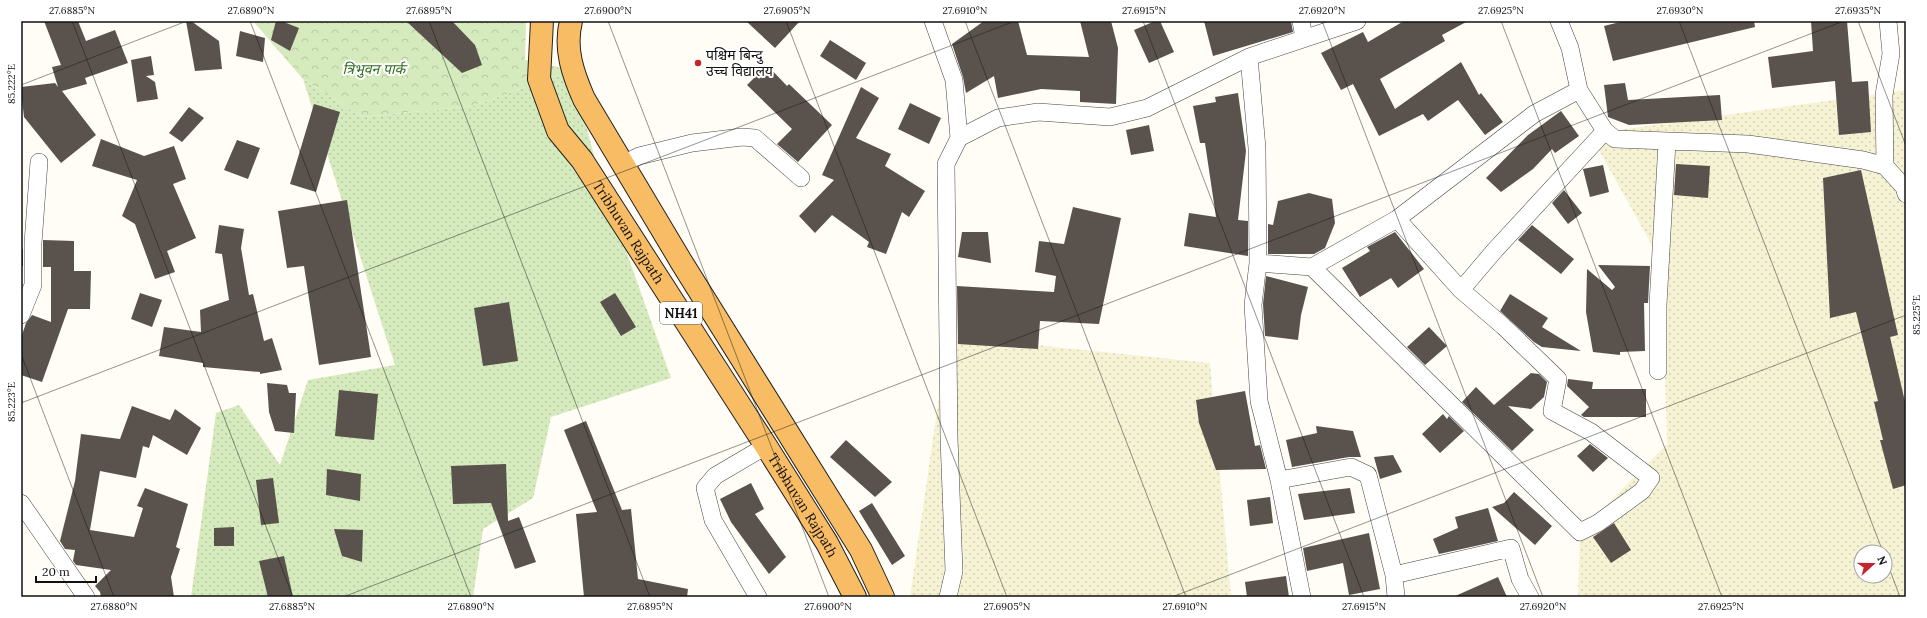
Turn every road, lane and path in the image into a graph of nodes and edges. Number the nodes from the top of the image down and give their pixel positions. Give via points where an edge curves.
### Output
1 (542, 21) edge
2 (571, 21) edge
3 (933, 21) edge
4 (1301, 21) edge
5 (1357, 21) edge
6 (1559, 21) edge
7 (1888, 21) edge
8 (1304, 38) junction
9 (1898, 54) edge
10 (1249, 56) junction
11 (1579, 90) junction
12 (1605, 131) junction
13 (959, 138) junction
14 (1667, 142) junction
15 (39, 162) dead end
16 (623, 164) junction
17 (1885, 166) junction
18 (801, 178) dead end
19 (1906, 194) edge
20 (1397, 220) junction
21 (1258, 263) junction
22 (1312, 267) junction
23 (1461, 290) junction
24 (21, 315) edge
25 (1658, 371) dead end
26 (766, 446) junction
27 (1279, 480) junction
28 (21, 503) edge
29 (1394, 575) junction
30 (86, 597) edge
31 (758, 597) edge
32 (855, 597) edge
33 (883, 597) edge
34 (948, 597) edge
35 (1302, 597) edge
36 (1396, 597) edge
37 (1530, 597) edge

1 - 26 highway, Tribhuvan Rajpath / NH41 via 539,79 558,131 582,160
2 - 16 highway, Tribhuvan Rajpath / NH41 via 568,50 571,70 584,99
3 - 13 street via 954,80
4 - 8 street
5 - 8 street
6 - 11 street via 1570,48
7 - 9 street
8 - 10 street
9 - 17 street via 1884,95
10 - 13 street via 1148,108 1110,117 1032,113 998,118
10 - 21 street via 1257,148
11 - 12 street
11 - 20 street via 1534,114
12 - 14 street via 1615,139
12 - 23 street
13 - 34 street via 946,164 948,438 954,571
14 - 17 street via 1748,144 1863,160
14 - 25 street via 1658,305
15 - 24 street via 33,243 33,285
16 - 18 street via 639,156 692,142 755,138
16 - 33 highway, Tribhuvan Rajpath / NH41 via 861,550
17 - 19 street via 1904,187
20 - 22 street
20 - 23 street
21 - 22 street
21 - 27 street via 1253,305 1259,401
22 - 23 street via 1580,532 1598,523 1642,491 1651,478 1592,432 1552,411 1558,379
26 - 31 street via 714,476 705,488 713,520
26 - 32 highway, Tribhuvan Rajpath / NH41 via 827,543
27 - 29 street via 1351,467 1368,475
27 - 35 street
28 - 30 street
29 - 36 street
29 - 37 street via 1511,548 1520,579

